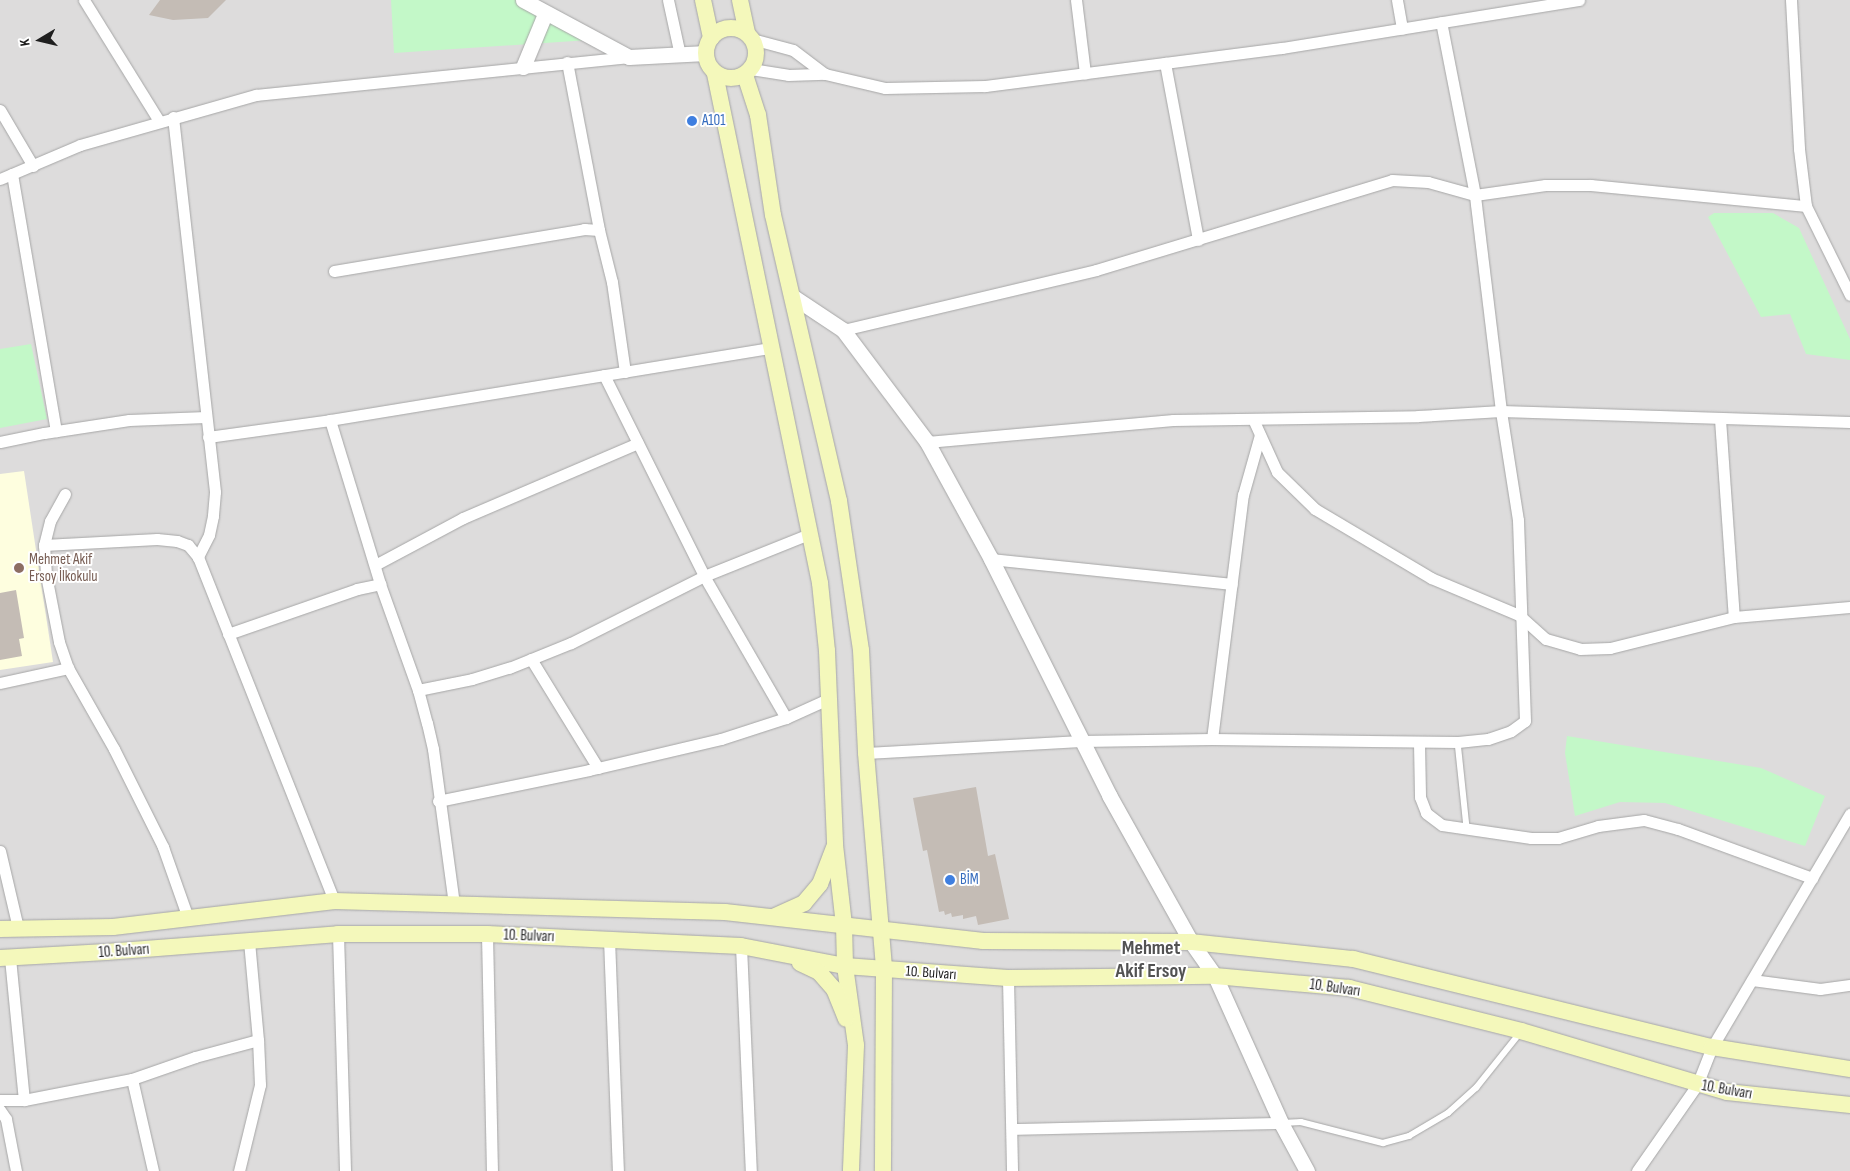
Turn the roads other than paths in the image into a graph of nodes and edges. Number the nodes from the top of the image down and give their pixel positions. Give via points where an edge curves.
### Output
1 (84, 0) edge
2 (523, 0) edge
3 (668, 0) edge
4 (703, 0) edge
5 (740, 0) edge
6 (1076, 0) edge
7 (1397, 0) edge
8 (1579, 0) edge
9 (1791, 0) edge
10 (545, 14) junction
11 (1441, 22) junction
12 (1402, 29) junction
13 (749, 36) junction
14 (708, 45) junction
15 (680, 55) junction
16 (630, 57) junction
17 (567, 62) junction
18 (1165, 63) junction
19 (523, 67) junction
20 (748, 72) junction
21 (1085, 73) junction
22 (715, 74) junction
23 (825, 74) junction
24 (0, 110) edge
25 (173, 117) junction
26 (159, 122) junction
27 (32, 166) junction
28 (12, 174) junction
29 (0, 180) edge
30 (1475, 195) junction
31 (1806, 206) junction
32 (599, 230) junction
33 (1198, 240) junction
34 (334, 271) dead end
35 (1850, 295) edge
36 (792, 296) junction
37 (843, 330) junction
38 (770, 348) junction
39 (625, 372) junction
40 (604, 376) junction
41 (1501, 411) junction
42 (206, 417) junction
43 (1720, 418) junction
44 (1253, 419) junction
45 (330, 420) junction
46 (1850, 422) edge
47 (56, 431) junction
48 (1260, 435) junction
49 (208, 437) junction
50 (0, 442) edge
51 (927, 442) junction
52 (638, 443) junction
53 (65, 494) dead end
54 (809, 534) junction
55 (44, 545) junction
56 (198, 557) junction
57 (991, 558) junction
58 (375, 565) junction
59 (704, 576) junction
60 (380, 584) junction
61 (1232, 584) junction
62 (1850, 607) edge
63 (1522, 617) junction
64 (1734, 617) junction
65 (228, 634) junction
66 (531, 658) junction
67 (68, 668) junction
68 (0, 683) edge
69 (418, 690) junction
70 (830, 698) junction
71 (786, 718) junction
72 (1212, 739) junction
73 (1082, 741) junction
74 (1458, 742) junction
75 (1419, 743) junction
76 (866, 753) junction
77 (598, 768) junction
78 (438, 801) junction
79 (1850, 814) edge
80 (1467, 828) junction
81 (835, 845) junction
82 (0, 852) edge
83 (1812, 878) junction
84 (334, 901) junction
85 (454, 905) junction
86 (772, 917) junction
87 (188, 918) junction
88 (844, 925) junction
89 (18, 928) junction
90 (881, 928) junction
91 (0, 929) edge
92 (338, 934) junction
93 (487, 934) junction
94 (609, 939) junction
95 (249, 941) junction
96 (1191, 942) junction
97 (741, 946) junction
98 (773, 950) junction
99 (5, 958) edge
100 (845, 966) junction
101 (884, 969) junction
102 (1215, 976) junction
103 (1008, 978) junction
104 (1752, 980) junction
105 (1850, 986) edge
106 (1521, 1031) junction
107 (258, 1040) junction
108 (856, 1045) junction
109 (1712, 1046) junction
110 (1850, 1069) edge
111 (132, 1079) junction
112 (1697, 1085) junction
113 (0, 1100) edge
114 (24, 1100) junction
115 (1850, 1105) edge
116 (0, 1110) edge
117 (1281, 1123) junction
118 (1012, 1129) junction
119 (16, 1171) edge
120 (153, 1171) edge
121 (240, 1171) edge
122 (345, 1171) edge
123 (492, 1171) edge
124 (618, 1171) edge
125 (751, 1171) edge
126 (851, 1171) edge
127 (883, 1171) edge
128 (1012, 1171) edge
129 (1307, 1171) edge
130 (1637, 1171) edge

1 - 26 street
2 - 10 street
3 - 15 street
4 - 14 main road
5 - 13 main road
6 - 21 street
7 - 12 street
8 - 11 street
9 - 31 street via 1799,149
10 - 16 street
10 - 19 street
11 - 12 street
11 - 30 street
12 - 18 street
13 - 14 main road via 732,28 717,32
13 - 20 main road via 756,54
13 - 23 street via 793,50
14 - 15 street
14 - 22 main road via 710,68
15 - 16 street
16 - 17 street
17 - 19 street
17 - 32 street
18 - 21 street
18 - 33 street
19 - 25 street via 256,95
20 - 22 main road via 730,79
20 - 23 street
20 - 36 main road via 773,214
21 - 23 street via 985,86 885,88
22 - 38 main road
24 - 27 street
25 - 26 street
25 - 42 street
26 - 27 street via 80,145
27 - 28 street
28 - 29 street
28 - 47 street
30 - 31 street via 1545,184
30 - 33 street via 1428,182 1392,180
30 - 41 street
31 - 35 street
32 - 34 street via 584,228
32 - 39 street via 612,282
33 - 37 street via 1096,270
36 - 37 street
36 - 76 main road via 839,502 861,650
37 - 51 street
38 - 39 street
38 - 54 main road
39 - 40 street
40 - 45 street
40 - 52 street
41 - 43 street
41 - 44 street
41 - 63 street via 1518,520
42 - 47 street via 129,420
42 - 49 street
43 - 46 street
43 - 64 street
44 - 48 street
44 - 51 street via 1173,420
45 - 49 street
45 - 58 street
47 - 50 street
48 - 61 street via 1243,495
48 - 63 street via 1277,472 1315,510 1431,578
49 - 56 street via 215,492 209,535
51 - 57 street
52 - 58 street via 463,518
52 - 59 street
53 - 55 street via 50,521
54 - 59 street
54 - 70 main road via 820,584
55 - 56 street via 157,539 188,545
55 - 67 street via 46,575 59,642
56 - 65 street
57 - 61 street
57 - 73 street
58 - 60 street
59 - 66 street via 571,642
59 - 71 street
60 - 65 street
60 - 69 street
61 - 72 street
62 - 64 street
63 - 64 street via 1546,639 1580,649 1610,648
63 - 74 street via 1525,721 1512,731 1488,740
65 - 84 street
66 - 69 street via 472,679
66 - 77 street
67 - 68 street
67 - 87 street via 114,749 163,847
69 - 78 street via 432,749
70 - 71 street
70 - 81 main road
71 - 77 street via 722,738
72 - 73 street
72 - 75 street
73 - 76 street
73 - 96 street
74 - 75 street
74 - 80 lane
75 - 80 street via 1420,797 1426,813 1442,825
76 - 90 main road
77 - 78 street
78 - 85 street
79 - 83 street
80 - 83 street via 1531,838 1558,838 1598,826 1644,820 1678,829
81 - 86 main road via 820,884 804,903
81 - 88 main road
82 - 89 street
83 - 104 street
84 - 85 main road, 10. Bulvarı
84 - 87 main road, 10. Bulvarı
85 - 86 main road, 10. Bulvarı via 725,912
86 - 88 main road, 10. Bulvarı
87 - 89 main road, 10. Bulvarı via 113,927
88 - 90 main road, 10. Bulvarı
88 - 100 main road
89 - 91 main road, 10. Bulvarı
90 - 96 main road, 10. Bulvarı via 982,941
90 - 101 main road
92 - 93 main road, 10. Bulvarı
92 - 95 main road, 10. Bulvarı
92 - 122 street
93 - 94 main road, 10. Bulvarı
93 - 123 street
94 - 97 main road, 10. Bulvarı
94 - 124 street
95 - 99 main road, 10. Bulvarı
95 - 107 street
96 - 102 street
96 - 109 main road, 10. Bulvarı via 1353,959
97 - 98 main road, 10. Bulvarı
97 - 125 street
98 - 100 main road, 10. Bulvarı
98 - 108 main road via 824,978 834,990
99 - 114 street
100 - 101 main road, 10. Bulvarı
100 - 108 main road
101 - 103 main road, 10. Bulvarı
101 - 127 main road
102 - 103 main road, 10. Bulvarı
102 - 106 main road, 10. Bulvarı via 1349,988
102 - 117 street
103 - 118 street
104 - 105 street via 1820,989
104 - 109 street
106 - 112 main road, 10. Bulvarı
106 - 117 lane via 1476,1088 1448,1113 1409,1136 1383,1143 1301,1122
107 - 111 street
107 - 121 street via 260,1085
108 - 126 main road
109 - 110 main road, 10. Bulvarı
109 - 112 street
111 - 114 street
111 - 120 street
112 - 115 main road, 10. Bulvarı via 1727,1092
112 - 130 street
113 - 114 street
116 - 119 street via 6,1119
117 - 118 street
117 - 129 street
118 - 128 street

